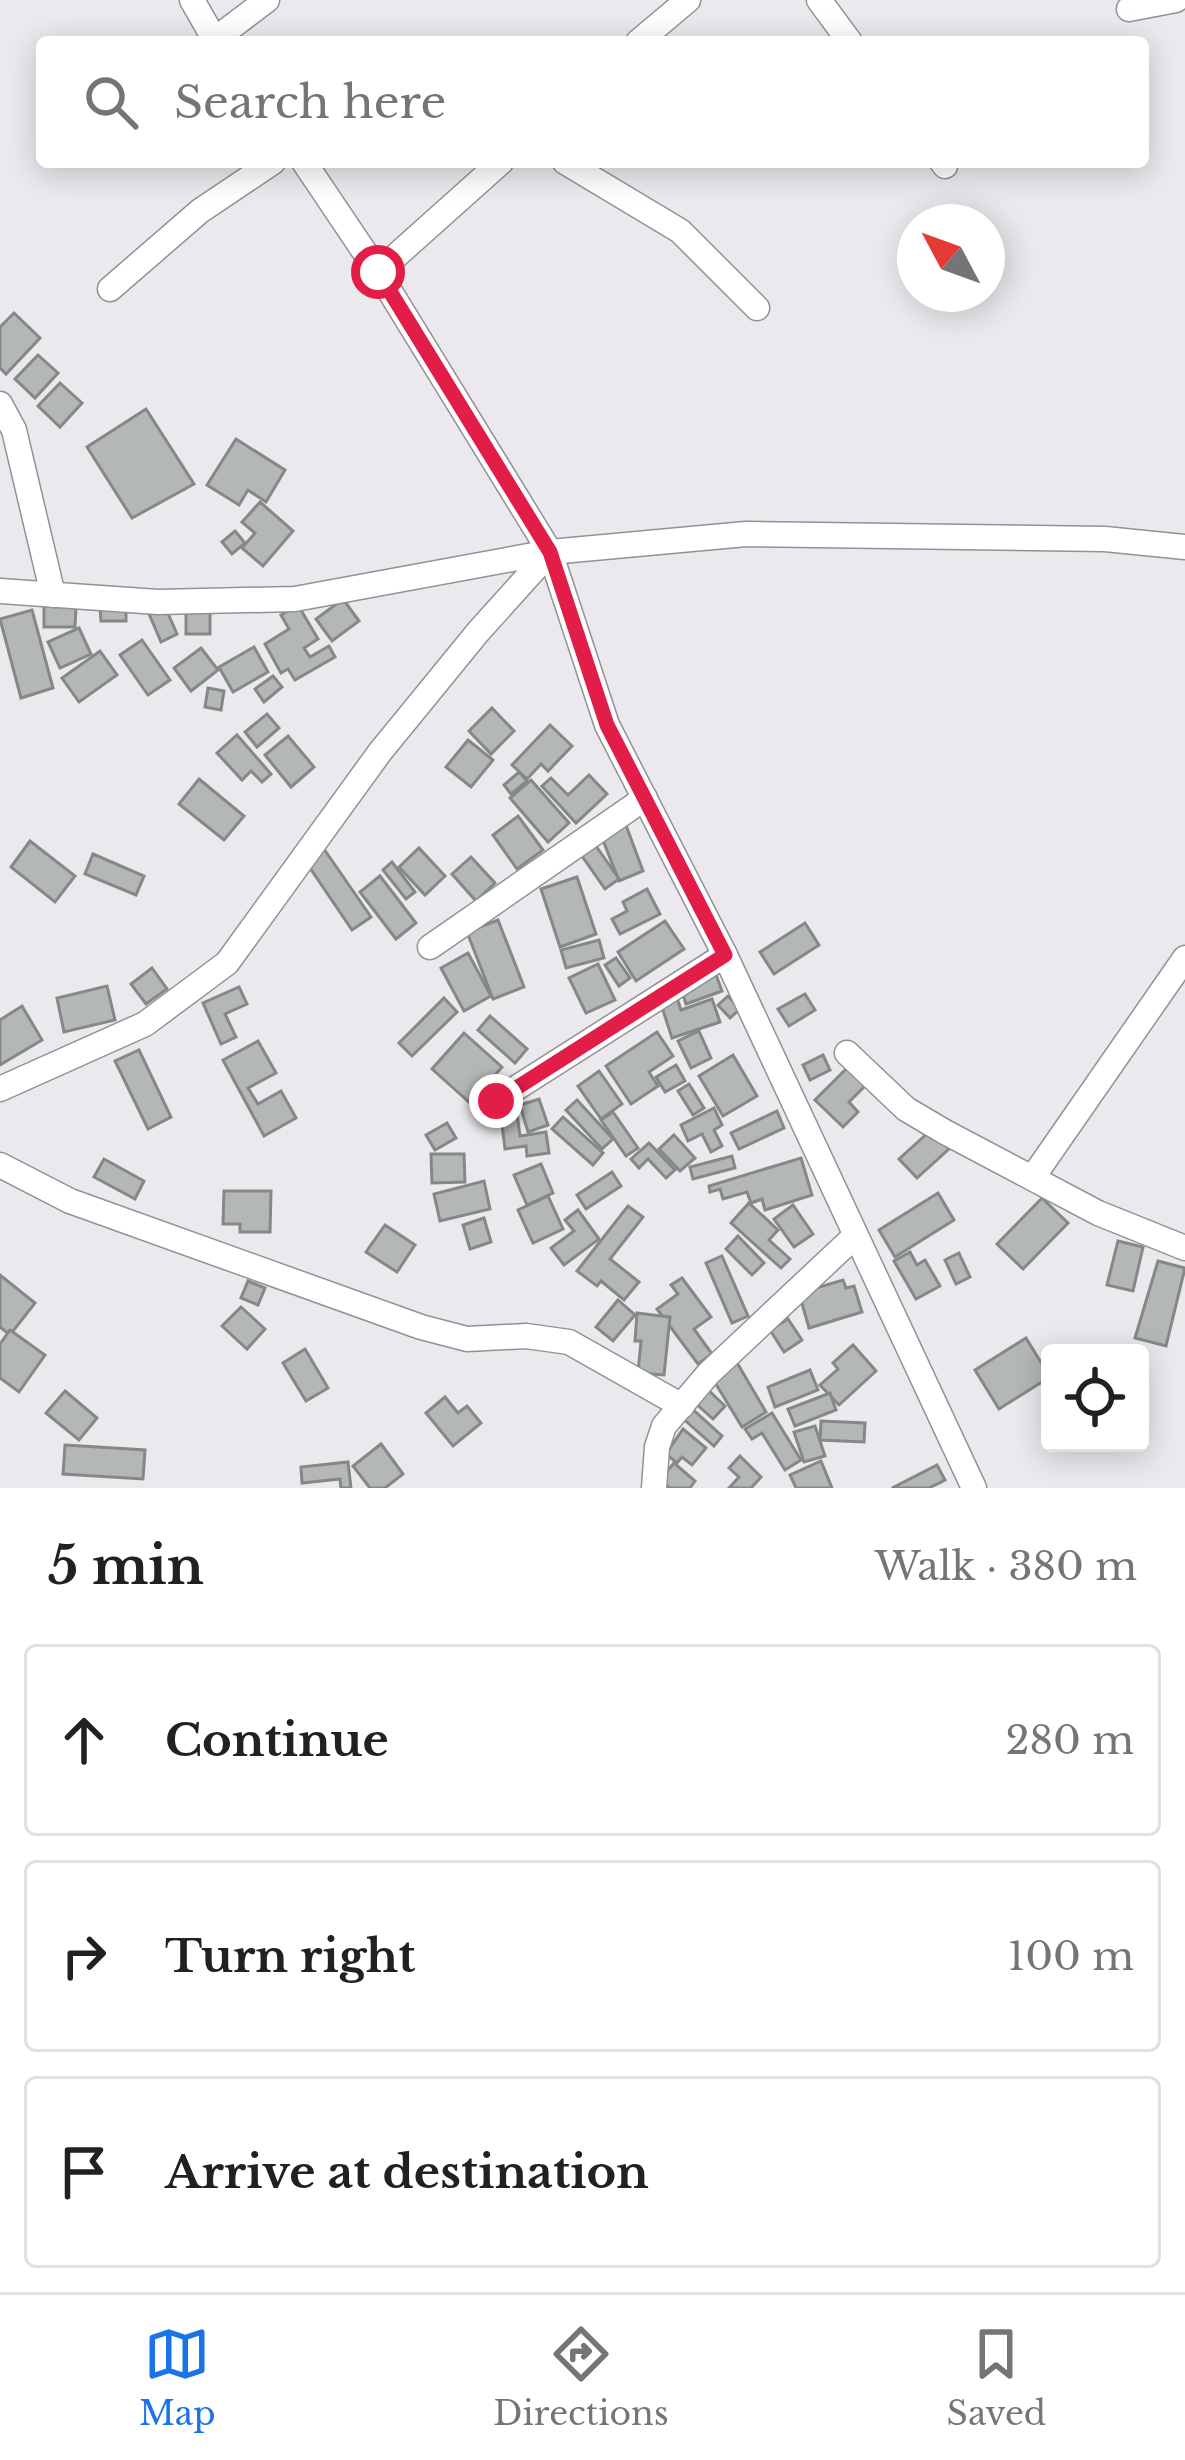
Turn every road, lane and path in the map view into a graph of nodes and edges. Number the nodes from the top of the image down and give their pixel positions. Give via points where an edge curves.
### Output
1 (192, 0) edge
2 (267, 0) edge
3 (688, 0) edge
4 (819, 0) edge
5 (1176, 0) edge
6 (1129, 9) dead end
7 (212, 36) edge
8 (221, 36) edge
9 (645, 36) edge
10 (846, 36) edge
11 (264, 168) edge
12 (308, 168) edge
13 (494, 168) edge
14 (575, 168) edge
15 (378, 272) junction
16 (110, 289) dead end
17 (757, 308) dead end
18 (0, 404) edge
19 (1185, 547) edge
20 (550, 552) junction
21 (0, 591) edge
22 (52, 595) junction
23 (645, 798) junction
24 (430, 947) dead end
25 (725, 955) junction
26 (1185, 958) edge
27 (847, 1053) dead end
28 (0, 1089) edge
29 (496, 1101) dead end
30 (0, 1166) edge
31 (1034, 1177) junction
32 (855, 1236) junction
33 (1185, 1248) edge
34 (682, 1406) junction
35 (655, 1488) edge
36 (974, 1488) edge

1 - 7 street
2 - 8 street
3 - 9 street
4 - 10 street
5 - 6 street
11 - 16 street
12 - 15 street
13 - 15 street
14 - 17 street via 680,231
15 - 20 street
18 - 22 street via 14,430
19 - 20 street via 746,534
20 - 22 street via 295,599
20 - 23 street via 607,725
20 - 28 street via 380,752 227,963 146,1024
21 - 22 street
23 - 24 street
23 - 25 street
25 - 29 street
25 - 32 street
26 - 31 street
27 - 31 street via 906,1109
30 - 34 street via 70,1201 421,1327 467,1339 569,1342
31 - 33 street
32 - 34 street
32 - 36 street
34 - 35 street via 657,1447

